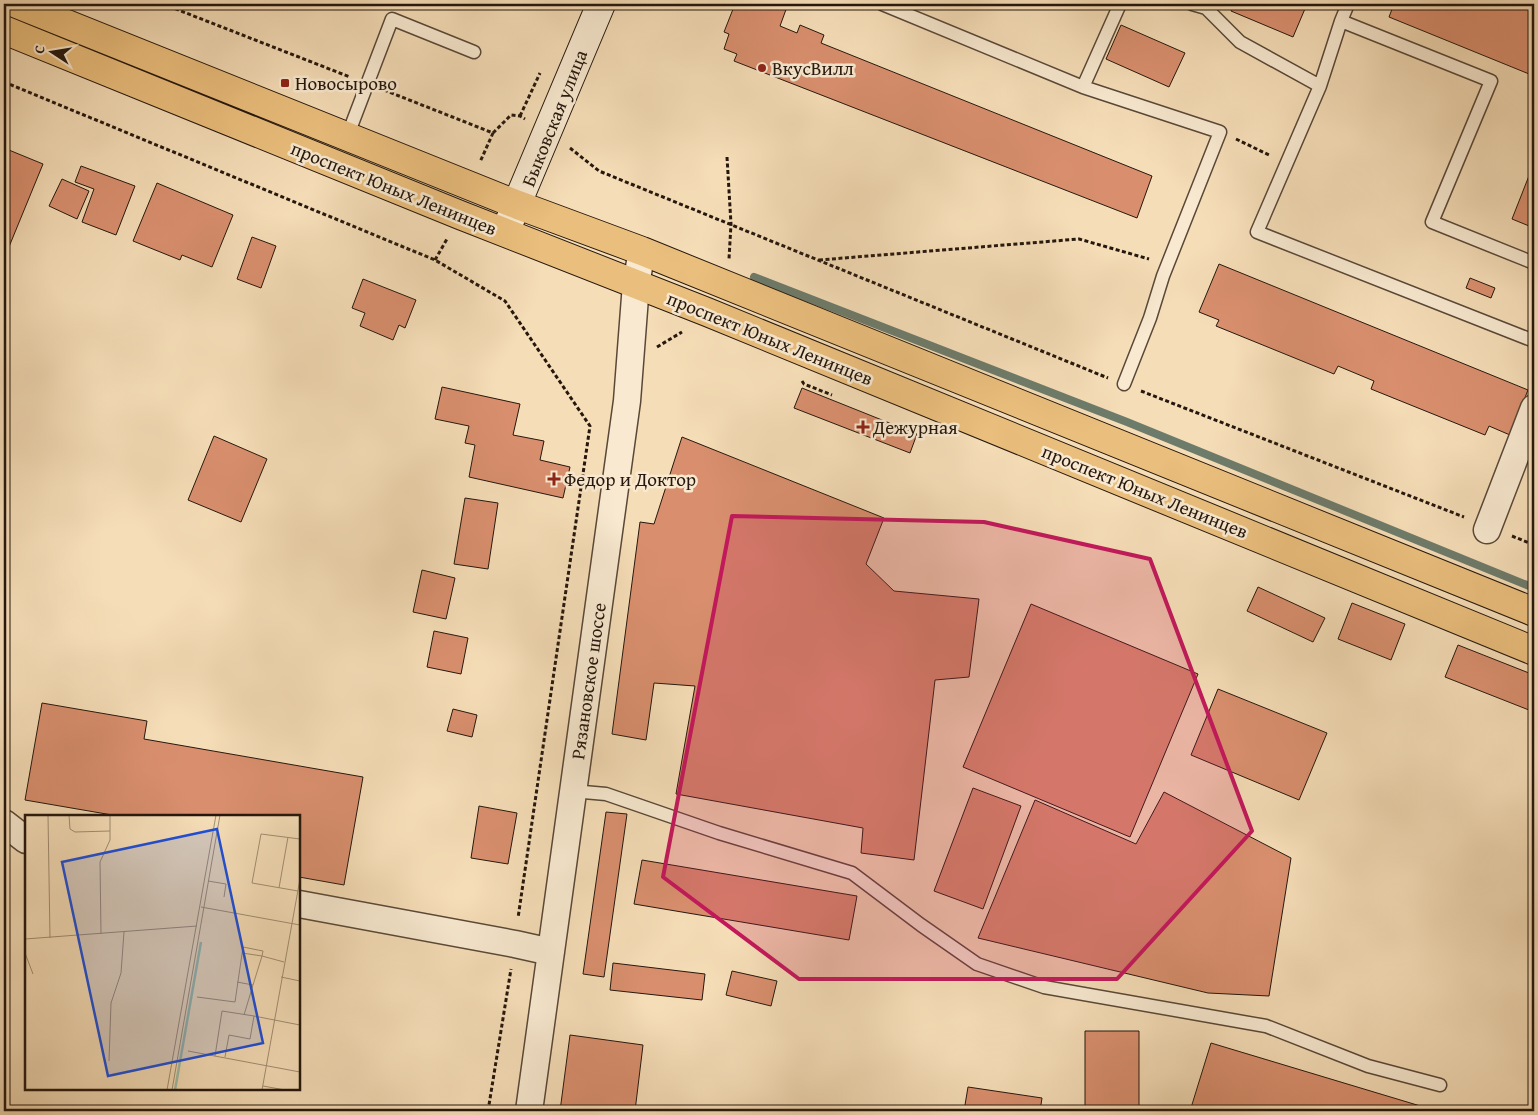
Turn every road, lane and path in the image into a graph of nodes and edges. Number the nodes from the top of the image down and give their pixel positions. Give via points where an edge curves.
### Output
1 (17, 4) edge
2 (601, 4) edge
3 (1120, 4) edge
4 (1192, 4) edge
5 (1348, 4) edge
6 (889, 5) edge
7 (1341, 21) junction
8 (4, 30) edge
9 (474, 52) dead end
10 (4, 82) edge
11 (1320, 86) junction
12 (1083, 87) junction
13 (548, 131) junction
14 (493, 132) dead end
15 (1220, 132) junction
16 (346, 137) junction
17 (726, 157) dead end
18 (1287, 164) junction
19 (518, 205) junction
20 (731, 224) junction
21 (505, 232) junction
22 (642, 251) junction
23 (818, 260) junction
24 (1152, 260) dead end
25 (1534, 263) edge
26 (720, 283) junction
27 (636, 284) junction
28 (707, 312) junction
29 (1534, 341) edge
30 (798, 376) dead end
31 (629, 382) junction
32 (1124, 384) junction
33 (839, 398) dead end
34 (1534, 408) edge
35 (1487, 528) junction
36 (1534, 545) edge
37 (1534, 612) edge
38 (1534, 651) edge
39 (572, 791) junction
40 (4, 822) edge
41 (25, 839) edge
42 (300, 904) edge
43 (515, 944) junction
44 (550, 952) junction
45 (1440, 1085) dead end
46 (488, 1111) edge
47 (529, 1111) edge

1 - 16 main road, проспект Юных Ленинцев
2 - 13 street, Быковская улица
3 - 12 lane
4 - 11 lane via 1206,8 1240,42
5 - 7 lane
6 - 12 lane
7 - 11 lane
7 - 25 lane via 1491,81 1432,222
8 - 21 main road, проспект Юных Ленинцев
9 - 16 lane via 392,20
10 - 43 path via 435,260 490,292 505,301 590,426
11 - 18 lane
12 - 15 lane
13 - 14 path via 520,116 511,115
13 - 19 street, Быковская улица
13 - 20 path via 599,171
15 - 18 path
15 - 32 lane
16 - 19 main road, проспект Юных Ленинцев
17 - 20 path
18 - 29 lane via 1257,232
19 - 21 street, Быковская улица
19 - 22 main road, проспект Юных Ленинцев
20 - 23 path
20 - 26 path via 729,260
21 - 27 main road, проспект Юных Ленинцев
22 - 26 main road, проспект Юных Ленинцев
22 - 27 street, Рязановское шоссе
23 - 24 path via 1079,239
23 - 32 path
26 - 37 main road, проспект Юных Ленинцев
27 - 28 main road, проспект Юных Ленинцев
27 - 31 street, Рязановское шоссе
28 - 31 path via 702,329 678,333 658,346
28 - 38 main road, проспект Юных Ленинцев
30 - 33 path via 804,384
31 - 39 street, Рязановское шоссе
32 - 35 path
34 - 35 street
35 - 36 path
39 - 44 street, Рязановское шоссе
39 - 45 lane via 606,794 719,833 852,873 976,964 1044,987 1266,1026 1368,1066
40 - 41 street
42 - 43 street
43 - 44 street
43 - 46 path
44 - 47 street, Рязановское шоссе

